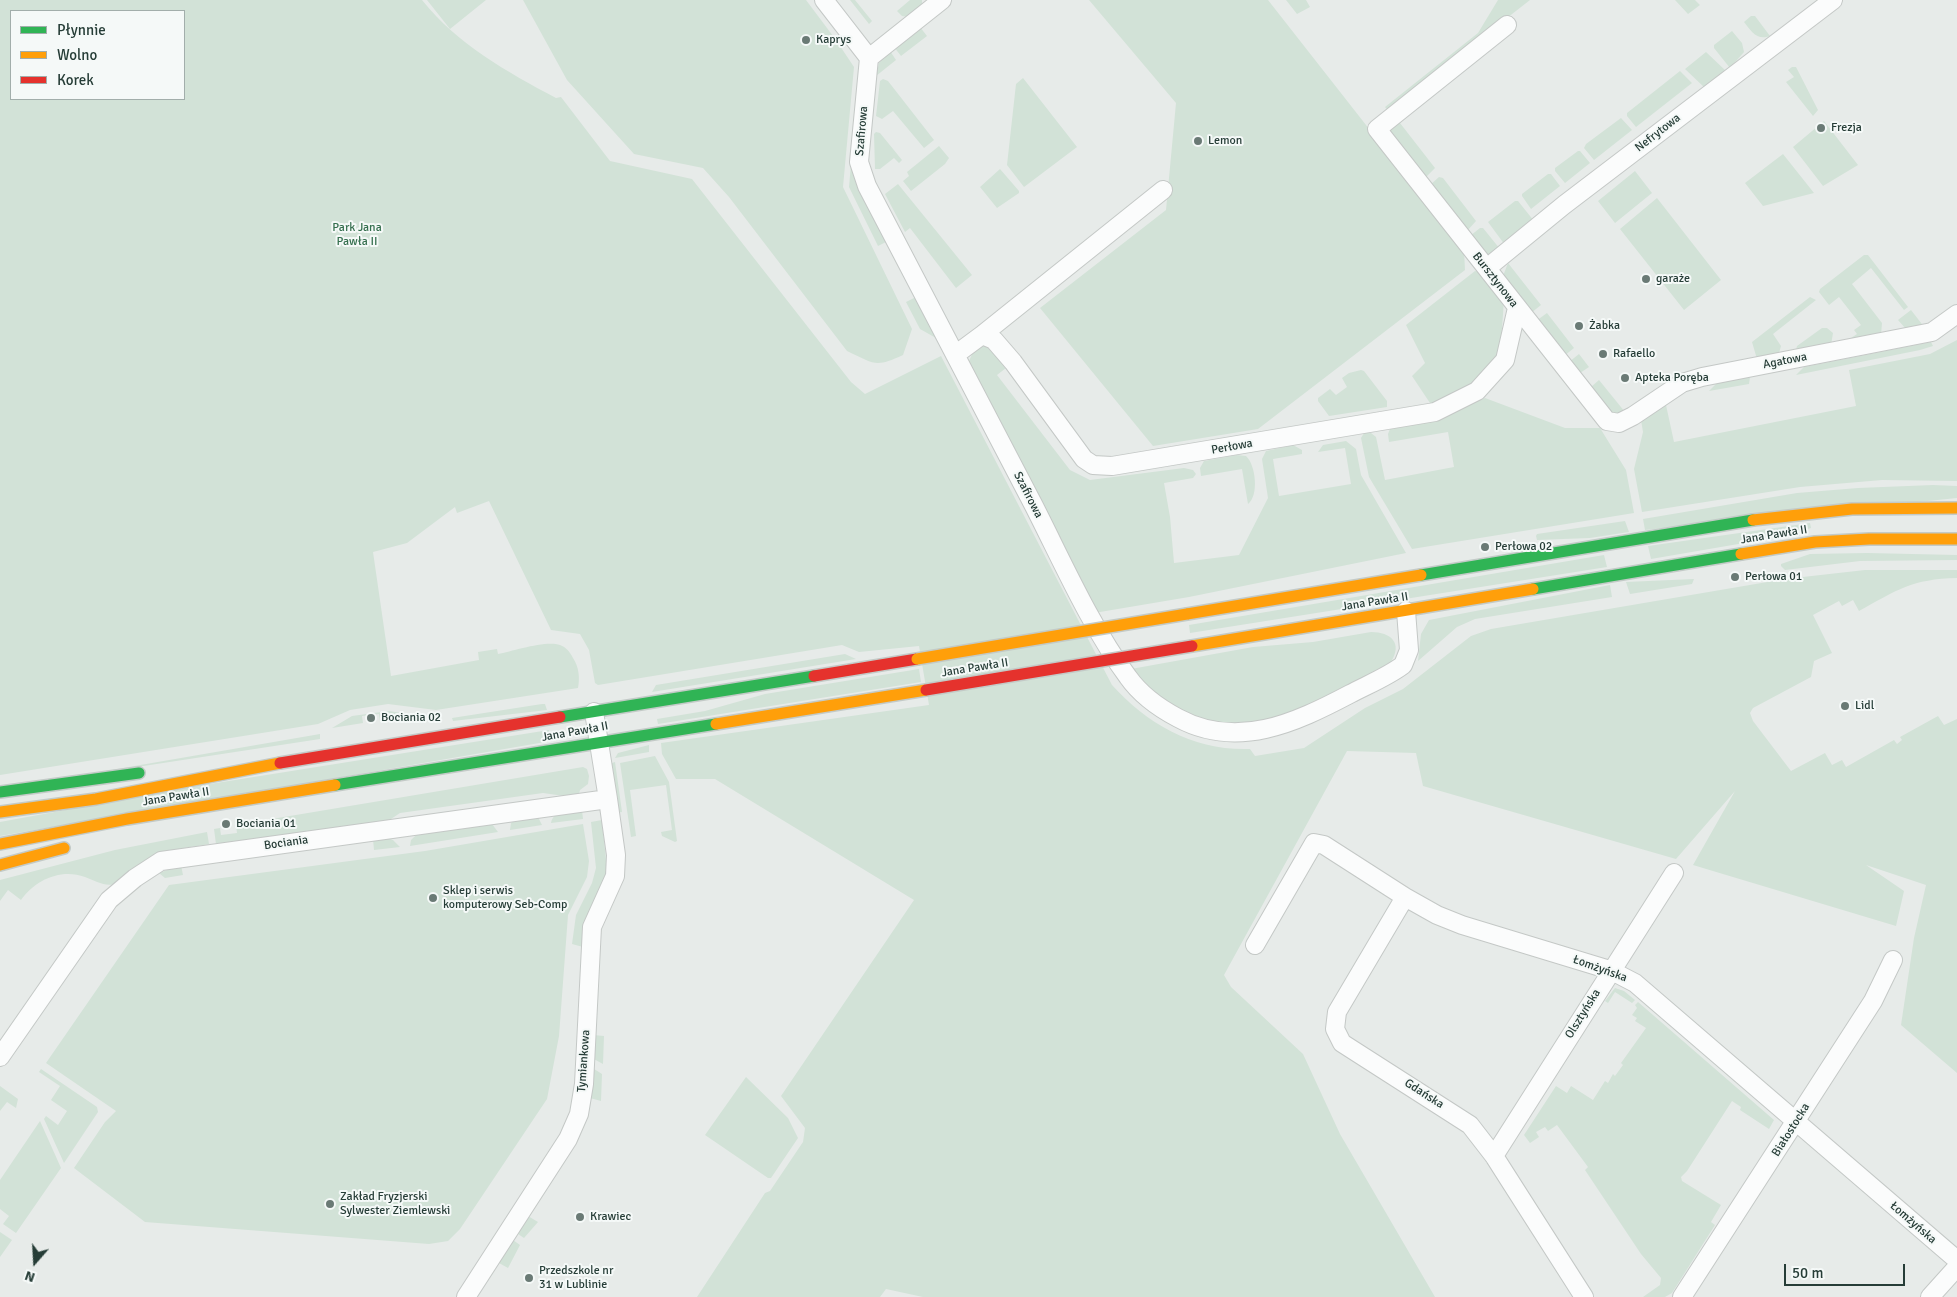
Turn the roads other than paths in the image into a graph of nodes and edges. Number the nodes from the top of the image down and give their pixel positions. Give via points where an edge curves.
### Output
1 (824, 0) edge
2 (942, 0) edge
3 (1833, 0) edge
4 (1507, 25) dead end
5 (869, 58) junction
6 (1163, 190) dead end
7 (1487, 268) junction
8 (1517, 308) junction
9 (1957, 314) edge
10 (982, 335) junction
11 (955, 355) junction
12 (1618, 423) joint
13 (1957, 508) edge
14 (1957, 539) edge
15 (1406, 611) junction
16 (594, 712) junction
17 (599, 742) junction
18 (175, 771) dead end
19 (230, 771) junction
20 (148, 772) dead end
21 (0, 792) edge
22 (608, 799) junction
23 (0, 812) edge
24 (127, 819) junction
25 (0, 844) edge
26 (0, 865) edge
27 (1674, 873) dead end
28 (1405, 897) junction
29 (1255, 946) dead end
30 (1893, 960) dead end
31 (1610, 970) junction
32 (0, 1057) edge
33 (1797, 1122) junction
34 (1494, 1156) junction
35 (1957, 1260) edge
36 (1957, 1267) edge
37 (466, 1297) edge
38 (1584, 1297) edge
39 (1682, 1297) edge
40 (1930, 1297) edge

1 - 5 street
2 - 5 street
3 - 7 street, Nefrytowa via 1564,205
4 - 7 street, Bursztynowa via 1378,129
5 - 11 street, Szafirowa via 859,162 868,186
6 - 10 street
7 - 8 street, Bursztynowa
8 - 10 street, Perłowa via 1505,360 1477,391 1435,412 1107,466 1093,465 1084,459 1013,362 994,340
8 - 12 street, Bursztynowa via 1608,421
9 - 12 street, Agatowa via 1932,332 1682,383
10 - 11 street
11 - 15 street, Szafirowa via 1112,654 1145,696 1177,718 1212,731 1242,733 1290,723 1320,710 1403,665 1409,650
13 - 16 main road, Jana Pawła II, bridge via 1852,509 1746,521
14 - 15 main road, Jana Pawła II via 1869,538 1815,542
15 - 17 main road, Jana Pawła II, bridge
16 - 17 street
16 - 19 main road, Jana Pawła II
17 - 22 street
17 - 24 main road, Jana Pawła II
18 - 19 main road
19 - 23 main road, Jana Pawła II via 96,799
20 - 21 main road
22 - 32 street, Bociania via 161,861 108,900
22 - 37 street, Tymiankowa via 616,855 615,876 592,927 584,1084 579,1114 568,1139
24 - 25 main road, Jana Pawła II
24 - 26 main road via 80,842
27 - 31 street, Olsztyńska
28 - 29 street, Łomżyńska via 1324,845 1314,843
28 - 31 street, Łomżyńska via 1462,925
28 - 34 street, Gdańska via 1337,1012 1335,1029 1342,1043 1470,1125
30 - 33 street, Białostocka via 1873,1001
31 - 33 street, Łomżyńska via 1635,983
31 - 34 street, Olsztyńska
33 - 35 street, Łomżyńska
33 - 39 street, Białostocka
34 - 38 street, Gdańska
36 - 40 street

